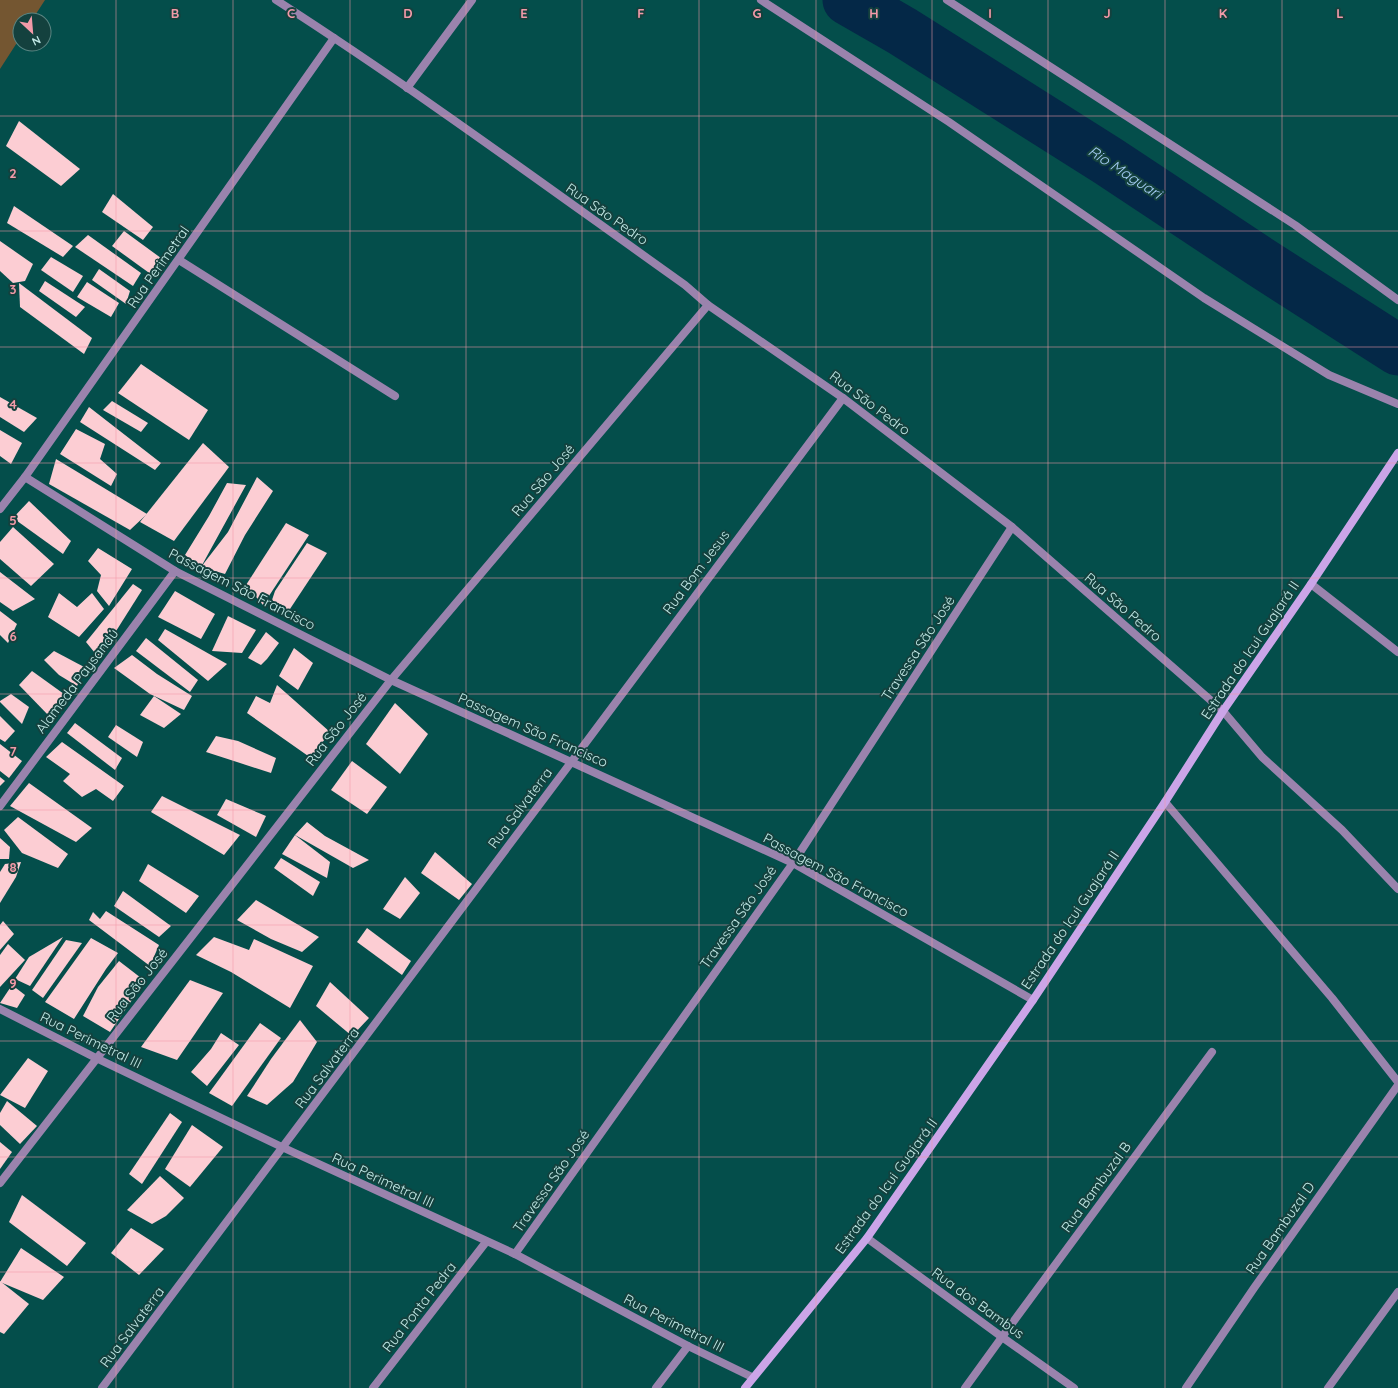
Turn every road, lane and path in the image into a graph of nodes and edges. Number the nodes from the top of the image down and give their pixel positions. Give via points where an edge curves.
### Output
1 (276, 0) edge
2 (472, 0) edge
3 (761, 0) edge
4 (948, 0) edge
5 (334, 38) junction
6 (407, 88) junction
7 (179, 260) junction
8 (1398, 300) edge
9 (708, 305) junction
10 (395, 396) dead end
11 (843, 398) junction
12 (1398, 404) edge
13 (1398, 453) edge
14 (25, 477) junction
15 (0, 509) edge
16 (1012, 527) junction
17 (175, 571) junction
18 (1312, 584) junction
19 (1398, 652) edge
20 (391, 680) junction
21 (1223, 711) junction
22 (570, 762) junction
23 (1165, 802) junction
24 (0, 806) edge
25 (793, 863) junction
26 (1398, 889) edge
27 (1033, 1000) junction
28 (0, 1009) edge
29 (1212, 1052) dead end
30 (96, 1058) junction
31 (1398, 1082) edge
32 (1398, 1085) edge
33 (284, 1148) junction
34 (0, 1183) edge
35 (867, 1238) junction
36 (486, 1242) junction
37 (515, 1254) junction
38 (1398, 1292) edge
39 (1002, 1337) junction
40 (688, 1346) junction
41 (752, 1377) junction
42 (102, 1388) edge
43 (373, 1388) edge
44 (656, 1388) edge
45 (745, 1388) edge
46 (966, 1388) edge
47 (1074, 1388) edge
48 (1186, 1388) edge
49 (1328, 1388) edge

1 - 5 street, Rua São Pedro
2 - 6 street
3 - 12 street via 950,122 1204,298 1328,375
4 - 8 street via 1295,225
5 - 6 street, Rua São Pedro
5 - 7 street, Rua Perimetral
6 - 9 street, Rua São Pedro via 685,285
7 - 10 street
7 - 14 street, Rua Perimetral
9 - 11 street, Rua São Pedro
9 - 20 street, Rua São José
11 - 16 street, Rua São Pedro
11 - 22 street, Rua Bom Jesus
13 - 18 main road, Estrada do Icui Guajará II
14 - 15 street, Rua Perimetral
14 - 17 street, Passagem São Francisco
16 - 21 street, Rua São Pedro
16 - 25 street, Travessa São José
17 - 20 street, Passagem São Francisco
17 - 24 street, Alameda Paysandú
18 - 19 street
18 - 21 main road, Estrada do Icui Guajará II
20 - 22 street, Passagem São Francisco
20 - 30 street, Rua São José
21 - 23 main road, Estrada do Icui Guajará II
21 - 26 street, Rua São Pedro via 1262,757 1342,830
22 - 25 street, Passagem São Francisco
22 - 33 street, Rua Salvaterra
23 - 27 main road, Estrada do Icui Guajará II
23 - 31 street via 1332,998
25 - 27 street, Passagem São Francisco
25 - 37 street, Travessa São José
27 - 35 main road, Estrada do Icui Guajará II
28 - 30 street, Rua Perimetral III
29 - 39 street, Rua Bambuzal B
30 - 33 street, Rua Perimetral III
30 - 34 street, Rua São José
32 - 48 street, Rua Bambuzal D
33 - 36 street, Rua Perimetral III
33 - 42 street, Rua Salvaterra
35 - 39 street, Rua dos Bambus
35 - 41 main road, Estrada do Icui Guajará II
36 - 37 street, Rua Perimetral III
36 - 43 street, Rua Ponta Pedra
37 - 40 street, Rua Perimetral III
38 - 49 street
39 - 46 street, Rua Bambuzal B
39 - 47 street, Rua dos Bambus
40 - 41 street, Rua Perimetral III
40 - 44 street
41 - 45 main road, Estrada do Icui Guajará II

